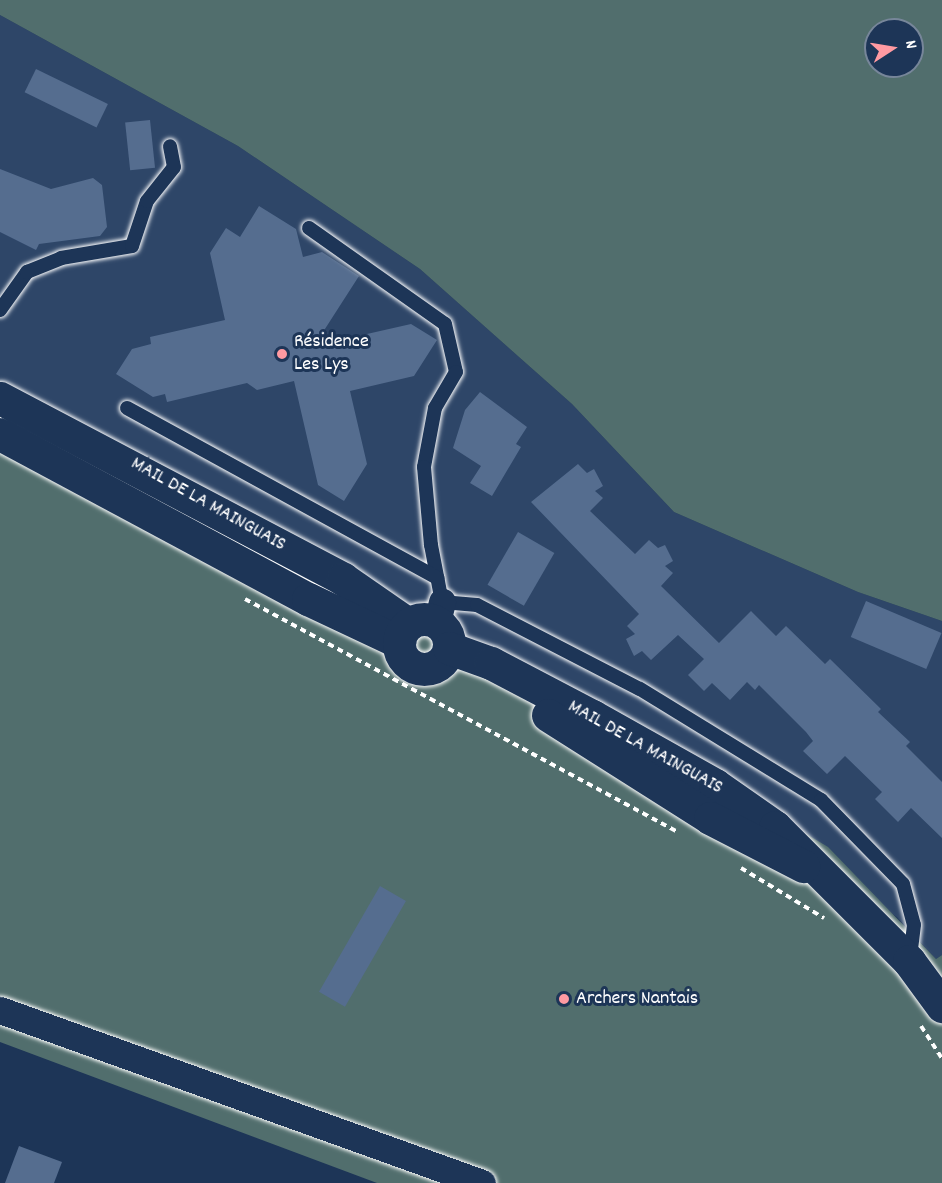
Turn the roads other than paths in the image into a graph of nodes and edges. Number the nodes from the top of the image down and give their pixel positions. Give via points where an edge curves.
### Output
1 (170, 146) dead end
2 (309, 228) dead end
3 (0, 310) edge
4 (0, 398) edge
5 (127, 408) dead end
6 (0, 434) edge
7 (431, 625) junction
8 (909, 961) junction
9 (0, 1010) edge
10 (930, 1014) edge
11 (482, 1183) edge

1 - 3 lane via 174,167 147,201 132,246 61,258 27,272
2 - 7 lane via 445,324 456,372 435,408 424,467
4 - 7 street, MAIL DE LA MAINGUAIS
5 - 7 lane
6 - 7 street, MAIL DE LA MAINGUAIS via 308,599
7 - 8 street, MAIL DE LA MAINGUAIS via 490,663 715,785 775,827
7 - 8 lane via 477,604 640,689 821,800 903,884 914,925
8 - 10 street, MAIL DE LA MAINGUAIS
9 - 11 street

